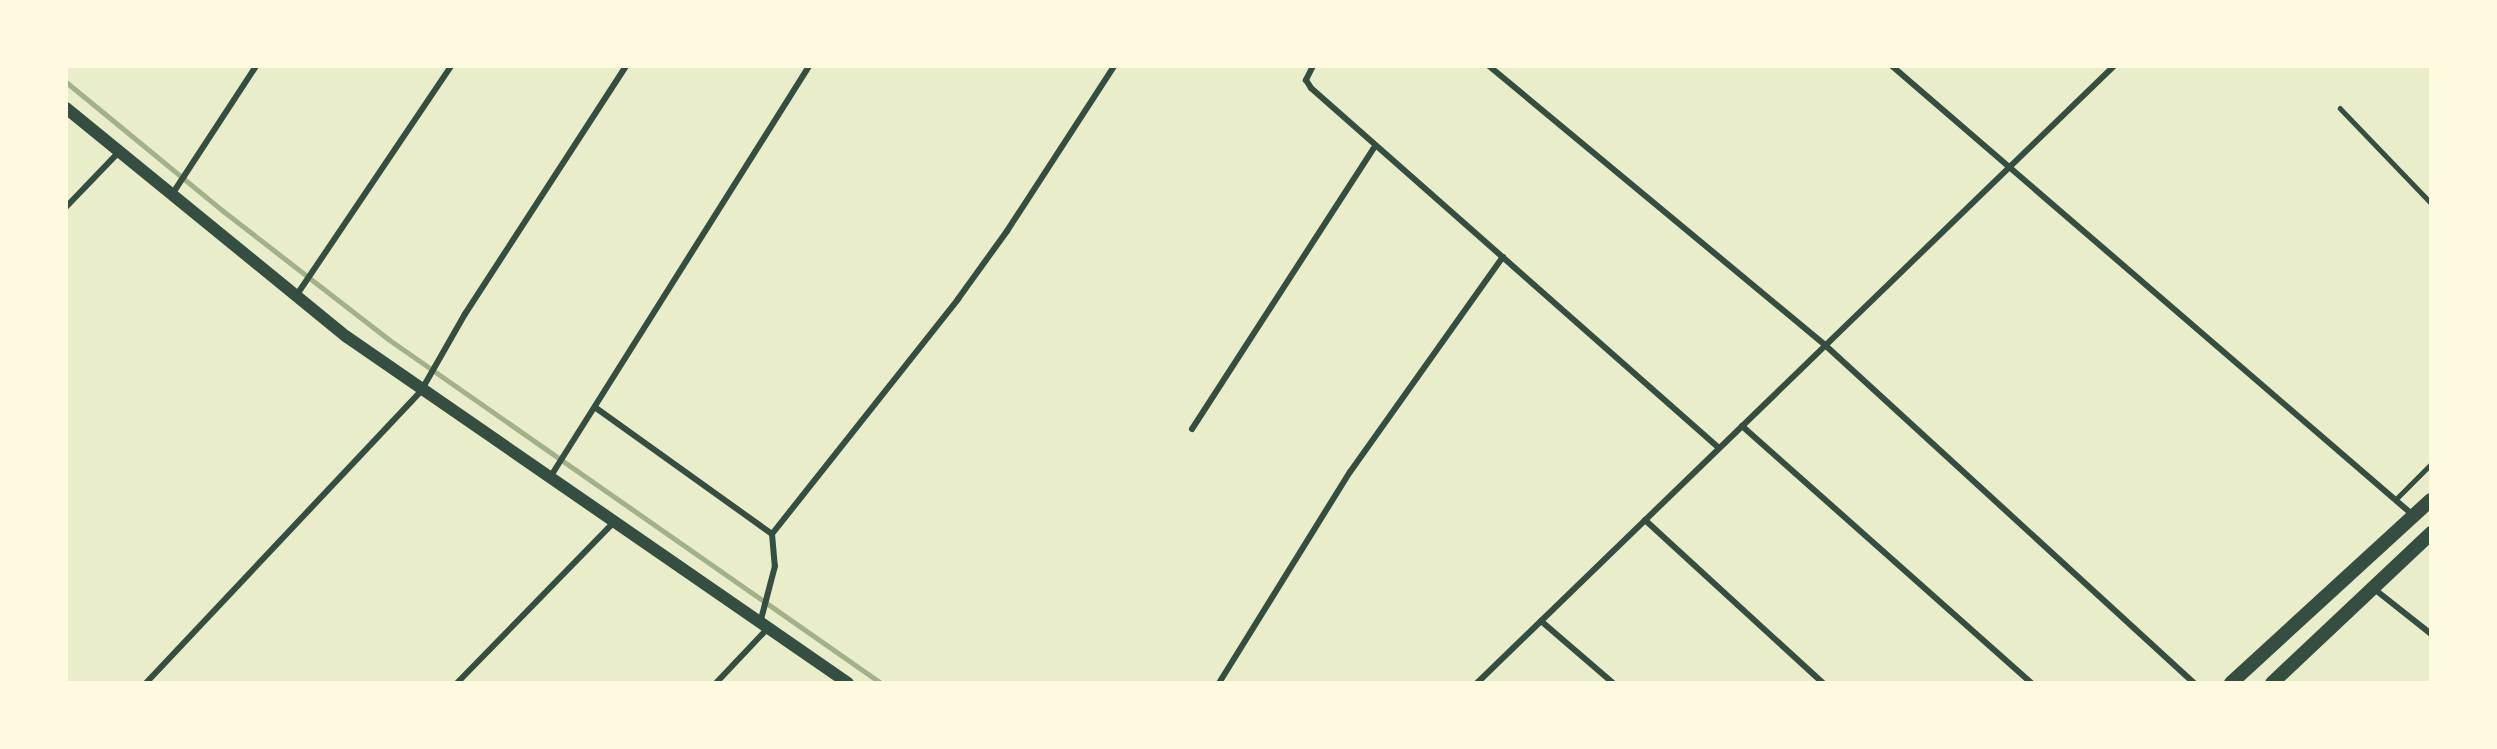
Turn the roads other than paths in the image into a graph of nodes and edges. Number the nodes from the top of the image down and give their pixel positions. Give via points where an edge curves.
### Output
1 (256, 66) edge
2 (451, 66) edge
3 (626, 66) edge
4 (809, 66) edge
5 (1114, 66) edge
6 (1313, 66) edge
7 (1489, 66) edge
8 (1892, 66) edge
9 (2114, 66) edge
10 (66, 108) edge
11 (2340, 108) dead end
12 (1375, 146) junction
13 (117, 154) junction
14 (2009, 166) junction
15 (171, 196) junction
16 (2431, 203) edge
17 (66, 207) edge
18 (1503, 257) junction
19 (296, 296) junction
20 (1825, 345) junction
21 (423, 387) junction
22 (596, 408) junction
23 (1742, 426) junction
24 (1192, 429) dead end
25 (1719, 448) junction
26 (2431, 464) edge
27 (551, 475) junction
28 (2395, 500) junction
29 (2431, 500) edge
30 (2414, 516) junction
31 (1645, 520) junction
32 (613, 524) junction
33 (2431, 533) edge
34 (772, 534) junction
35 (2373, 588) junction
36 (1541, 621) junction
37 (763, 626) junction
38 (2431, 634) edge
39 (146, 683) edge
40 (457, 683) edge
41 (716, 683) edge
42 (848, 683) edge
43 (1219, 683) edge
44 (1478, 683) edge
45 (1613, 683) edge
46 (1823, 683) edge
47 (2031, 683) edge
48 (2194, 683) edge
49 (2231, 683) edge
50 (2272, 683) edge

1 - 15 street
2 - 19 street
3 - 21 street via 560,164
4 - 22 street
5 - 34 street via 958,299
6 - 12 street via 1306,80 1309,86
7 - 20 street
8 - 14 street
9 - 14 street
10 - 13 main road
11 - 16 lane
12 - 18 street
12 - 24 street
13 - 15 main road
13 - 17 street
14 - 20 street
14 - 28 street
15 - 19 main road
18 - 25 street
18 - 43 street via 1350,472
19 - 21 main road
20 - 23 street
20 - 48 street
21 - 27 main road
21 - 39 street
22 - 27 street
22 - 34 street
23 - 25 street
23 - 47 street
25 - 31 street
26 - 28 lane
27 - 32 main road
28 - 30 street
29 - 30 highway
30 - 49 highway
31 - 36 street
31 - 46 street
32 - 37 main road
32 - 40 street
33 - 35 highway
34 - 37 street via 775,566
35 - 38 street
35 - 50 highway
36 - 44 street
36 - 45 street
37 - 41 street
37 - 42 main road

